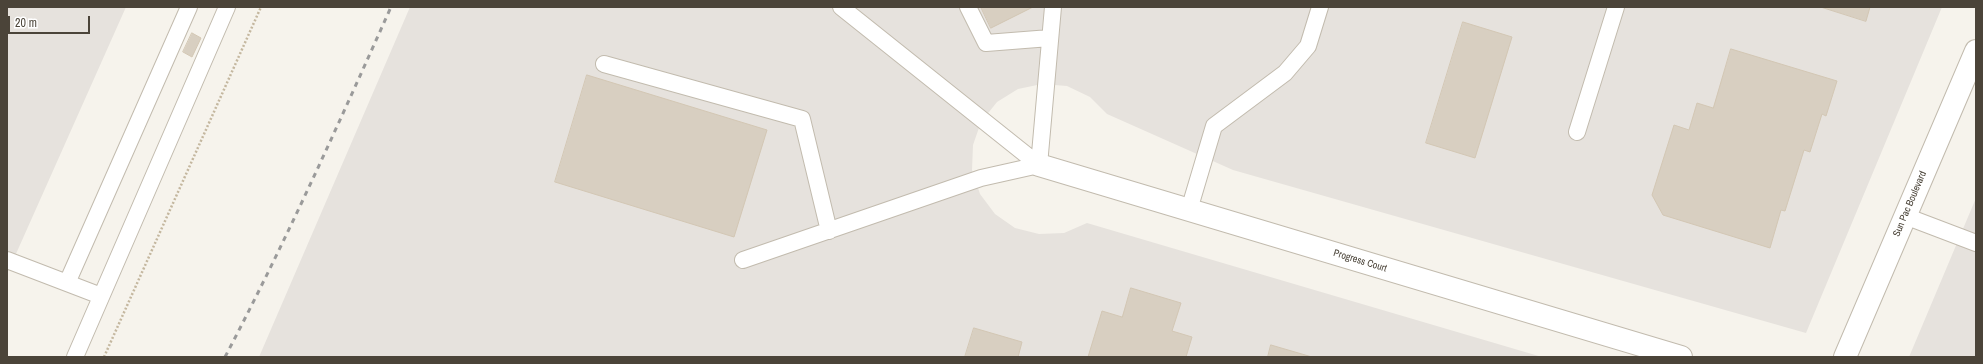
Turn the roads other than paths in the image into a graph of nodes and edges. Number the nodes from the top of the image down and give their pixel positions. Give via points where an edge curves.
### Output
1 (189, 7) edge
2 (226, 7) edge
3 (841, 7) edge
4 (968, 7) edge
5 (1053, 7) edge
6 (1320, 7) edge
7 (1616, 7) edge
8 (1050, 38) junction
9 (1976, 51) edge
10 (604, 64) dead end
11 (1577, 132) dead end
12 (1038, 165) junction
13 (1189, 210) junction
14 (1905, 216) junction
15 (829, 231) junction
16 (1976, 243) edge
17 (7, 260) edge
18 (743, 260) dead end
19 (67, 283) junction
20 (102, 296) junction
21 (75, 357) edge
22 (1681, 357) edge
23 (1845, 357) edge

1 - 19 lane
2 - 20 lane
3 - 12 lane
4 - 8 lane via 986,43
5 - 8 lane
6 - 13 lane via 1308,46 1285,74 1214,126
7 - 11 lane
8 - 12 lane
9 - 14 street, Sun Pac Boulevard
10 - 15 lane via 802,119
12 - 13 street, Progress Court
12 - 15 lane via 981,178
13 - 22 street, Progress Court
14 - 16 lane
14 - 23 street, Sun Pac Boulevard
15 - 18 lane
17 - 19 lane
19 - 20 lane
20 - 21 lane

